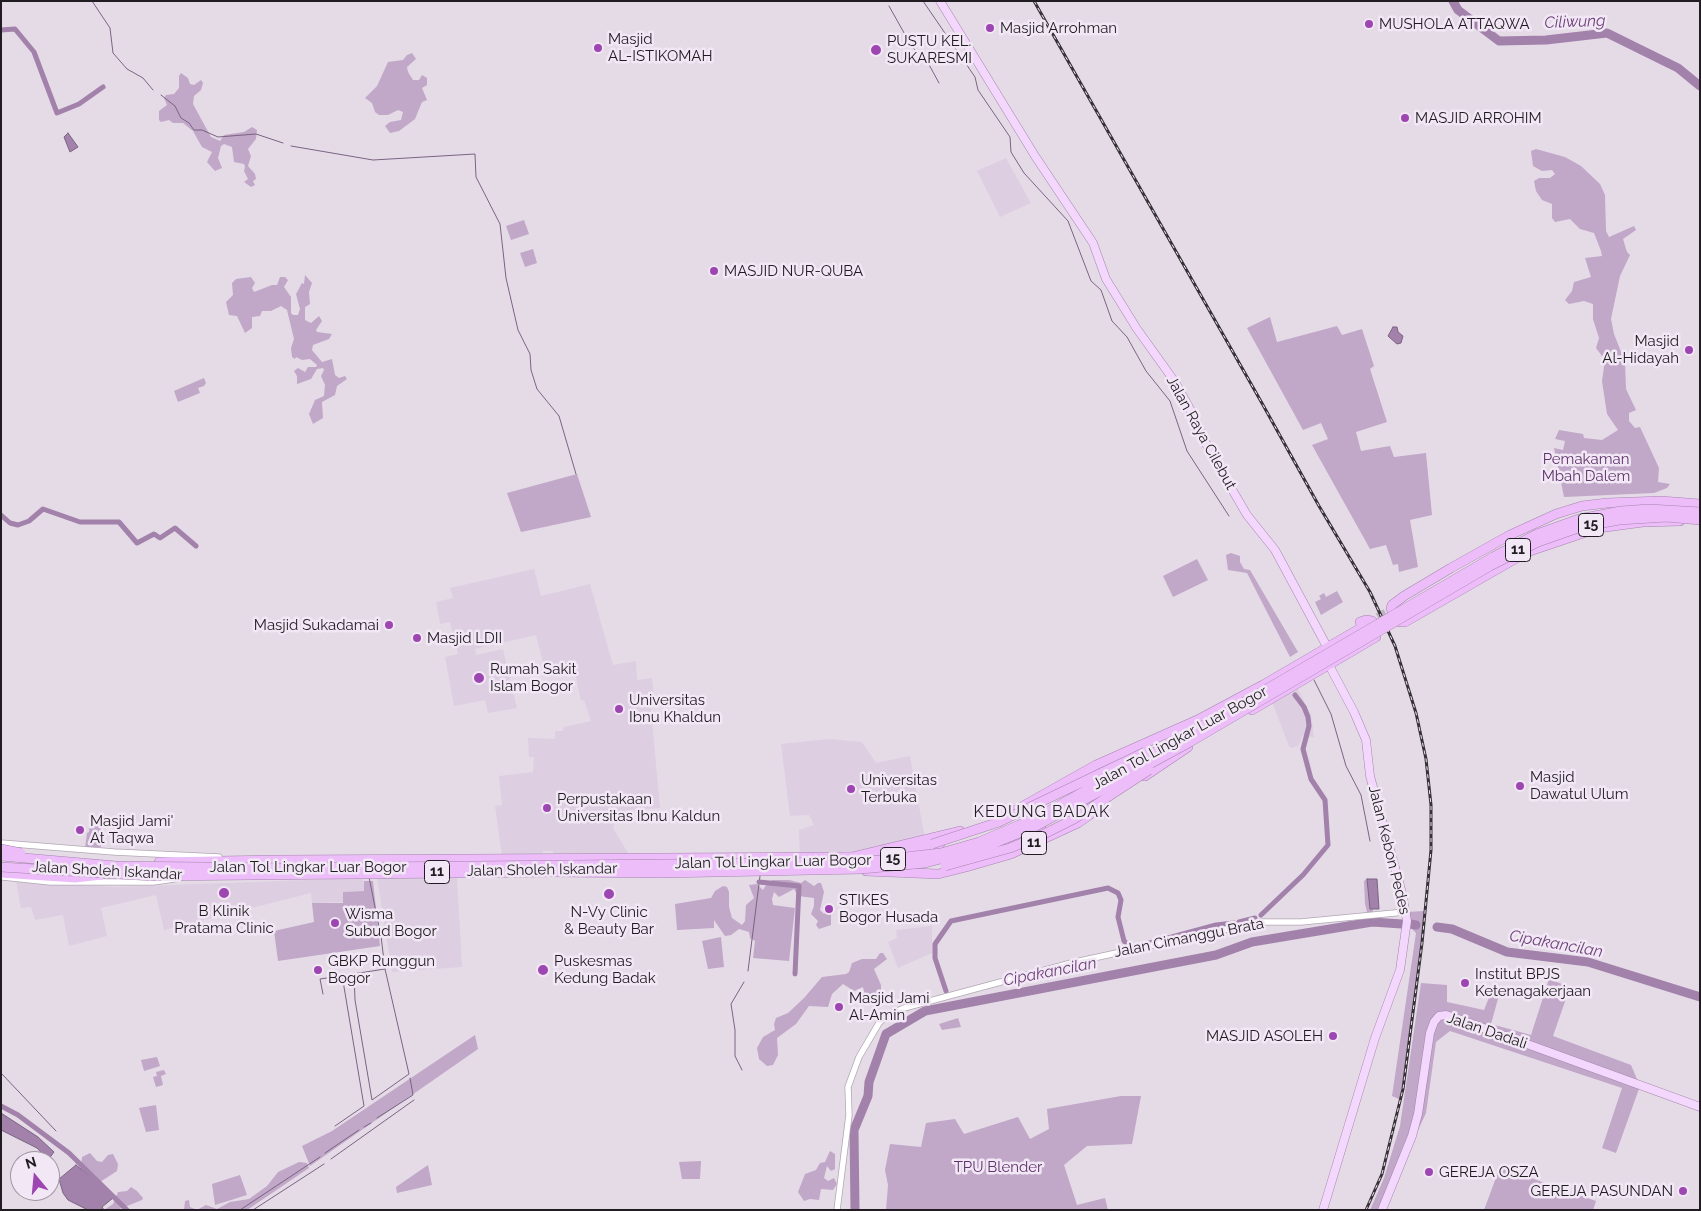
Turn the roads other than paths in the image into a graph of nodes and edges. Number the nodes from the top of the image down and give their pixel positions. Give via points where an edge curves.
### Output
1 (940, 1) edge
2 (1622, 503) junction
3 (1700, 504) edge
4 (1700, 512) edge
5 (1643, 522) junction
6 (1700, 522) edge
7 (1401, 604) tunnel mouth
8 (1406, 617) dead end
9 (1366, 625) tunnel mouth
10 (1372, 636) dead end
11 (1322, 647) junction
12 (1328, 665) junction
13 (1198, 724) junction
14 (1190, 742) junction
15 (1142, 751) junction
16 (1175, 756) junction
17 (1150, 765) junction
18 (1, 843) edge
19 (1, 850) edge
20 (900, 852) junction
21 (1, 856) edge
22 (852, 857) junction
23 (616, 859) junction
24 (279, 860) junction
25 (1, 866) edge
26 (615, 869) junction
27 (116, 870) junction
28 (893, 870) junction
29 (873, 872) junction
30 (1, 873) edge
31 (206, 875) junction
32 (1, 877) edge
33 (1405, 912) junction
34 (1700, 1107) edge
35 (837, 1210) edge
36 (1323, 1210) edge
37 (1382, 1210) edge

1 - 11 main road, Jalan Raya Cilebut via 1062,198 1093,242 1101,268 1137,329 1175,382 1247,515 1275,550
2 - 3 highway, 11
2 - 5 highway via 1582,506 1510,535 1392,605 1395,618 1398,622 1405,622 1527,552 1598,528
2 - 7 highway, 11 via 1562,518 1526,532
4 - 13 highway, Jalan Tol Lingkar Luar Bogor / 15, bridge via 1621,511 1579,519 1537,534
5 - 6 highway, 11
5 - 8 highway, 11 via 1614,519 1569,529 1530,543
6 - 14 highway, Jalan Tol Lingkar Luar Bogor / 15, bridge via 1644,518 1619,520 1538,542 1490,566
9 - 11 highway
10 - 12 highway
11 - 12 highway via 1366,620 1376,625 1376,637
11 - 13 highway, Jalan Sholeh Iskandar / 11
12 - 16 highway, Jalan Sholeh Iskandar / 11, bridge
12 - 33 main road, Jalan Kebon Pedes via 1366,740 1370,776
13 - 15 highway, Jalan Sholeh Iskandar
13 - 20 highway, bridge via 983,829
13 - 22 highway, Jalan Sholeh Iskandar / 11 via 1096,765 1014,812 986,824
13 - 27 highway, Jalan Tol Lingkar Luar Bogor / 15, bridge via 1038,817 1006,832 951,850 908,858 862,862
14 - 27 highway, Jalan Tol Lingkar Luar Bogor / 15, bridge via 1011,838 925,863 861,869 674,873 153,876
14 - 28 highway, bridge via 1074,819 1010,848 945,866
15 - 17 highway
15 - 20 highway, Jalan Sholeh Iskandar via 1025,814 983,832
16 - 17 highway, Jalan Sholeh Iskandar
16 - 29 highway, Jalan Sholeh Iskandar / 11 via 1078,823 1011,854 938,874
17 - 28 highway, Jalan Sholeh Iskandar via 1027,835 938,864
18 - 24 street
19 - 24 highway, Jalan Sholeh Iskandar / 11 via 123,862
19 - 27 highway, bridge
20 - 22 highway, Jalan Sholeh Iskandar
21 - 27 highway, Jalan Tol Lingkar Luar Bogor / 15, bridge
22 - 23 highway, Jalan Sholeh Iskandar / 11
23 - 24 highway, Jalan Sholeh Iskandar / 11
23 - 26 highway
25 - 27 highway, Jalan Tol Lingkar Luar Bogor / 15, bridge
25 - 31 highway, Jalan Sholeh Iskandar / 11
26 - 29 highway, Jalan Sholeh Iskandar / 11
26 - 31 highway, Jalan Sholeh Iskandar / 11
27 - 30 highway, bridge via 75,878
28 - 29 highway, Jalan Sholeh Iskandar
31 - 32 street via 143,882 50,882
33 - 35 street, Jalan Cimanggu Brata via 1238,926 1029,974 904,1008 886,1016 859,1057 848,1087 849,1115
33 - 36 main road, Jalan Kebon Pedes via 1407,930 1400,970 1374,1038
34 - 37 main road, Jalan Dadali via 1464,1021 1439,1016 1430,1033 1412,1136

